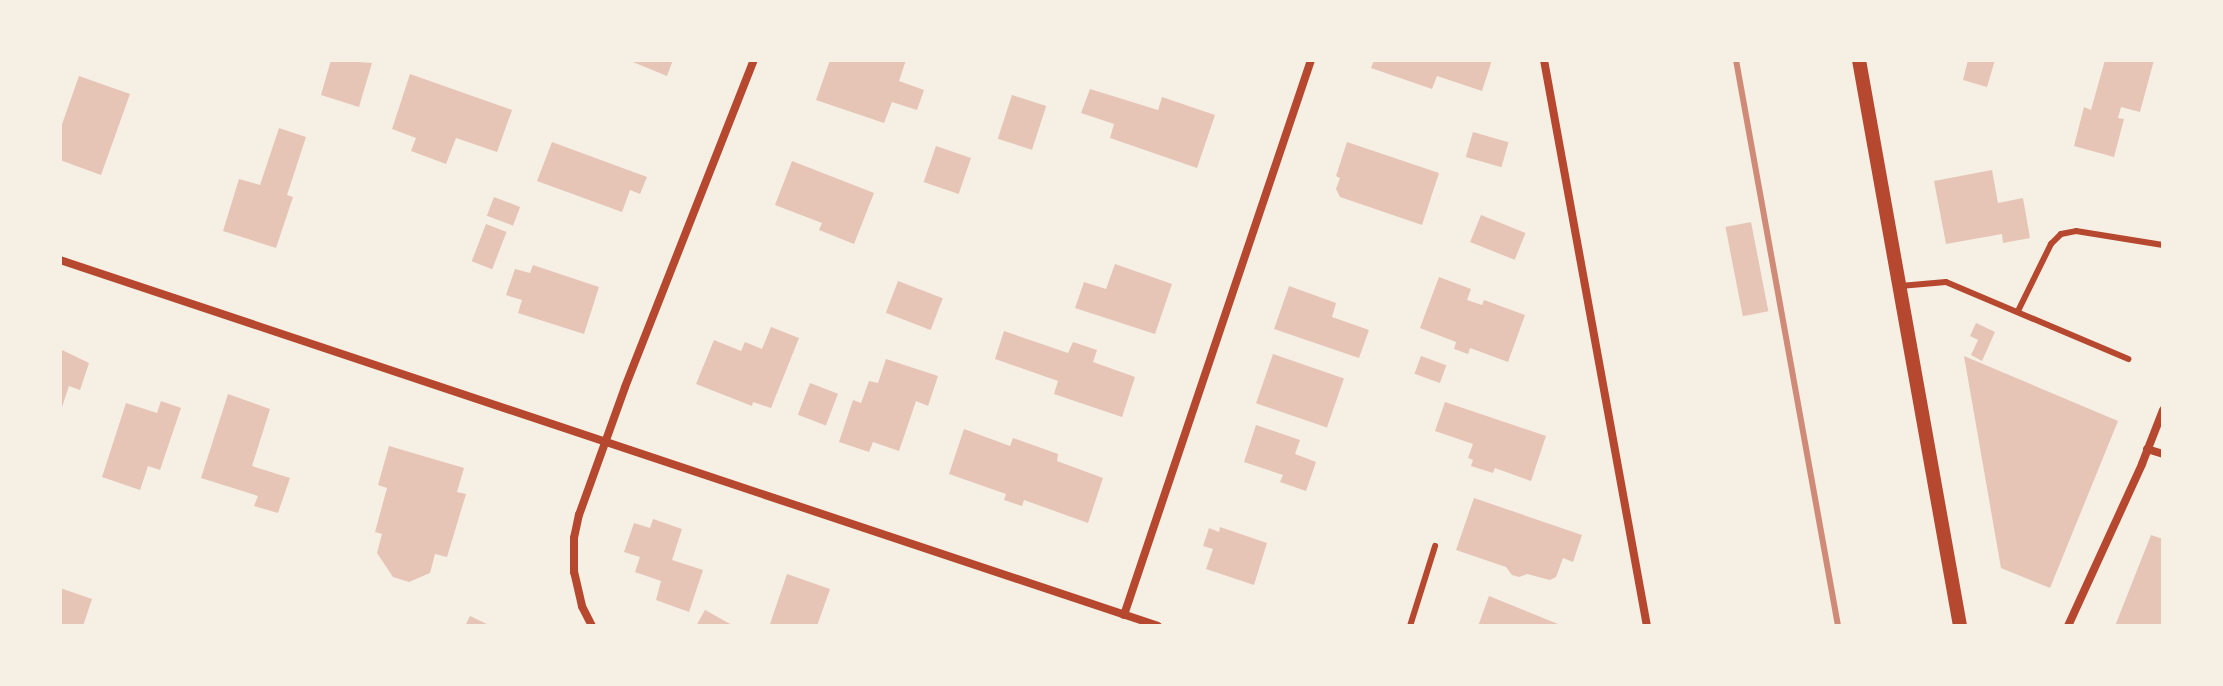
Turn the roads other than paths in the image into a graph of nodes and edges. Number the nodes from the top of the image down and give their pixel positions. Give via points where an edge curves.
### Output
1 (754, 60) edge
2 (1311, 60) edge
3 (1544, 60) edge
4 (1859, 60) edge
5 (2163, 245) edge
6 (60, 260) edge
7 (1900, 286) junction
8 (2018, 311) junction
9 (2128, 359) dead end
10 (2163, 410) edge
11 (607, 439) junction
12 (2147, 449) junction
13 (2163, 454) edge
14 (1435, 546) dead end
15 (1124, 615) junction
16 (592, 626) edge
17 (1158, 626) edge
18 (1410, 626) edge
19 (1647, 626) edge
20 (1960, 626) edge
21 (2068, 626) edge

1 - 11 street
2 - 15 street
3 - 19 street
4 - 7 street
5 - 8 lane via 2076,231 2061,234
6 - 11 street
7 - 8 lane via 1946,282
7 - 20 street
8 - 9 lane
10 - 12 street
11 - 15 street
11 - 16 street via 579,515 573,549 576,584
12 - 13 street
12 - 21 street
14 - 18 lane
15 - 17 street

